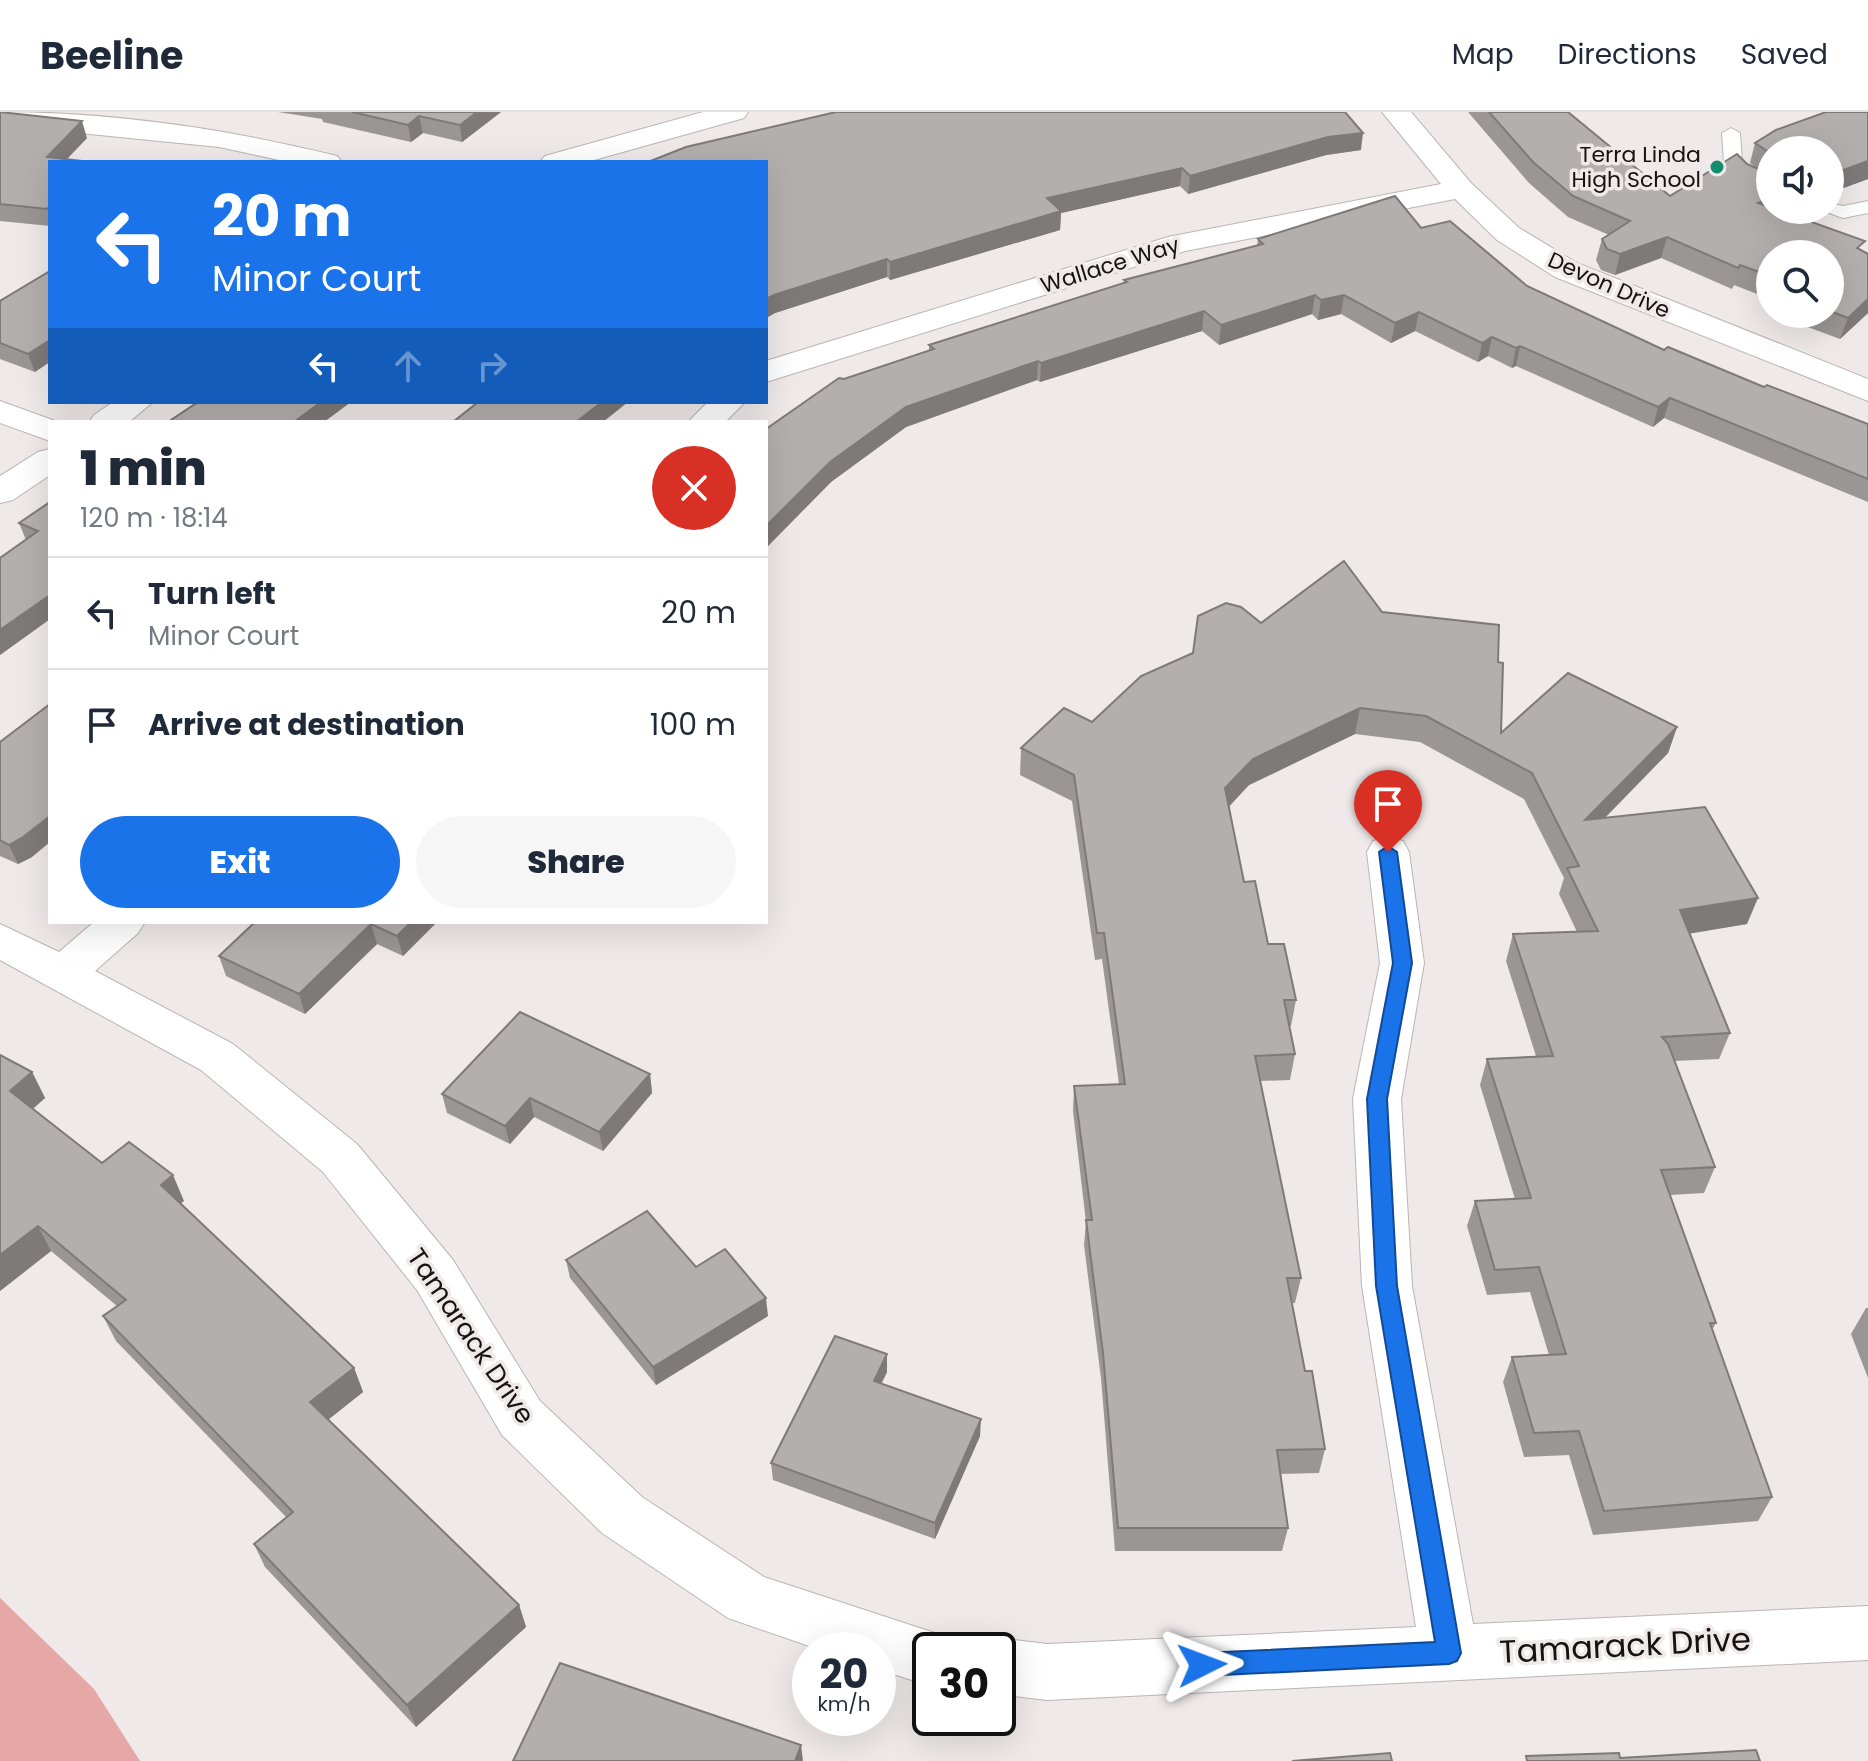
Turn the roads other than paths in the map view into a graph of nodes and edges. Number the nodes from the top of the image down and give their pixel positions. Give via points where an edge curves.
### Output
1 (734, 112) edge
2 (1396, 112) edge
3 (0, 117) edge
4 (1731, 133) dead end
5 (318, 160) edge
6 (562, 160) edge
7 (1756, 181) edge
8 (1461, 189) junction
9 (1868, 207) edge
10 (1844, 212) edge
11 (768, 371) edge
12 (1868, 391) edge
13 (133, 404) edge
14 (726, 404) edge
15 (0, 411) edge
16 (109, 420) edge
17 (707, 420) edge
18 (48, 430) edge
19 (48, 460) edge
20 (0, 492) edge
21 (1388, 852) dead end
22 (121, 924) edge
23 (0, 940) edge
24 (64, 973) junction
25 (1868, 1633) edge
26 (912, 1652) edge
27 (1449, 1653) junction
28 (1016, 1668) edge

1 - 6 street
2 - 8 street, Devon Drive
3 - 5 street via 219,138
4 - 7 lane via 1733,163
8 - 11 street, Wallace Way via 1179,243
8 - 12 street, Devon Drive via 1508,234 1566,270
9 - 10 lane
13 - 16 street
14 - 17 street
15 - 18 street
19 - 20 street
21 - 27 street via 1402,963 1377,1099 1387,1286
22 - 24 street
23 - 24 street, Tamarack Drive
24 - 26 street, Tamarack Drive via 217,1057 340,1158 435,1275 521,1418 622,1515 748,1599
25 - 27 street, Tamarack Drive
27 - 28 street, Tamarack Drive via 1047,1672

